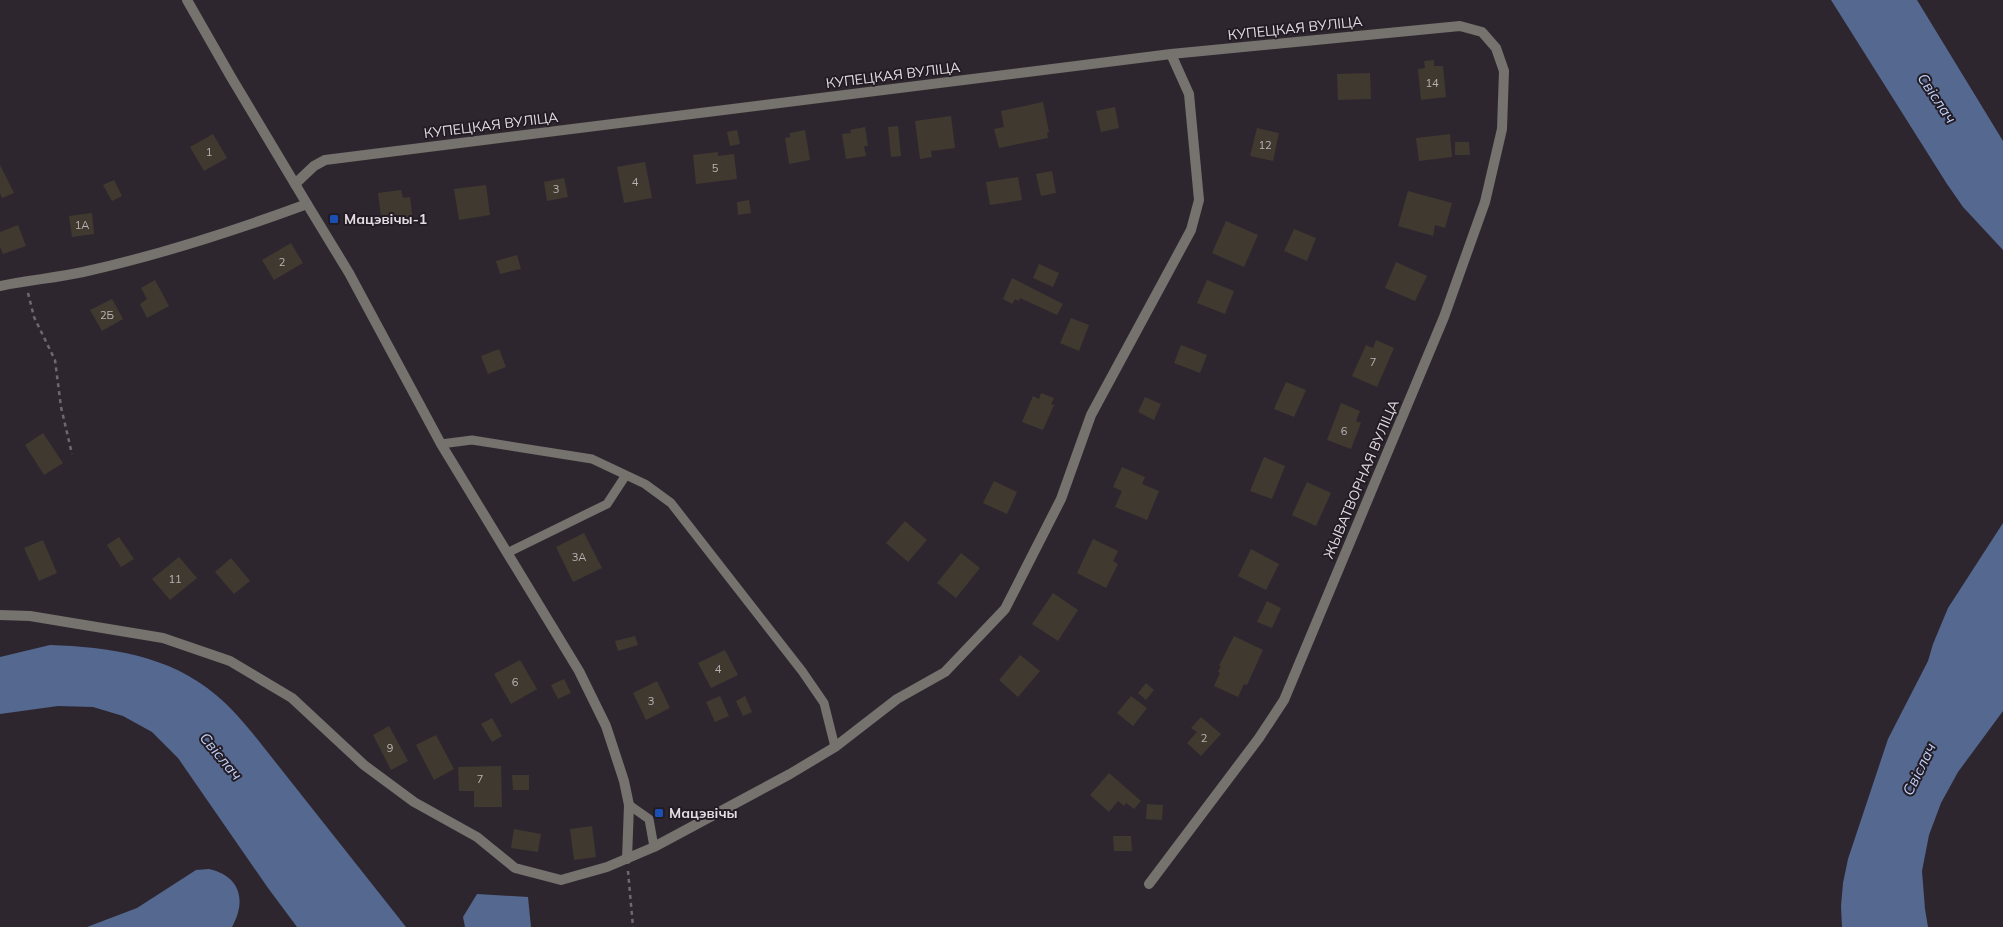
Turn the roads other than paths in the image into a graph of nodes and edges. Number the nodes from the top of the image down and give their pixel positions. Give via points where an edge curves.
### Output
1 (187, 0) edge
2 (1496, 48) joint
3 (1171, 54) junction
4 (295, 184) junction
5 (307, 204) junction
6 (0, 286) edge
7 (441, 444) junction
8 (626, 475) junction
9 (507, 553) junction
10 (0, 615) edge
11 (835, 747) junction
12 (629, 805) junction
13 (654, 847) junction
14 (627, 859) junction
15 (1149, 884) dead end

1 - 4 street
2 - 3 street, КУПЕЦКАЯ ВУЛІЦА via 1482,32 1460,26
2 - 15 street, ЖЫВАТВОРНАЯ ВУЛІЦА via 1504,71 1502,129 1485,202 1444,317 1284,700
3 - 4 street, КУПЕЦКАЯ ВУЛІЦА via 325,160
3 - 11 street via 1189,94 1199,200 1191,230 1091,415 1061,499 1006,609 946,672 897,699
4 - 5 street
5 - 6 street via 171,250 82,272
5 - 7 street via 349,273
7 - 8 lane via 472,440 592,459
7 - 9 street
8 - 9 lane via 607,504
8 - 11 lane via 671,503 790,656 824,703
9 - 12 street via 579,671 602,718
10 - 14 street via 30,616 163,638 230,661 292,698 364,765 414,802 476,837 515,868 561,880
11 - 13 street
12 - 13 lane via 648,819
12 - 14 street
13 - 14 street

